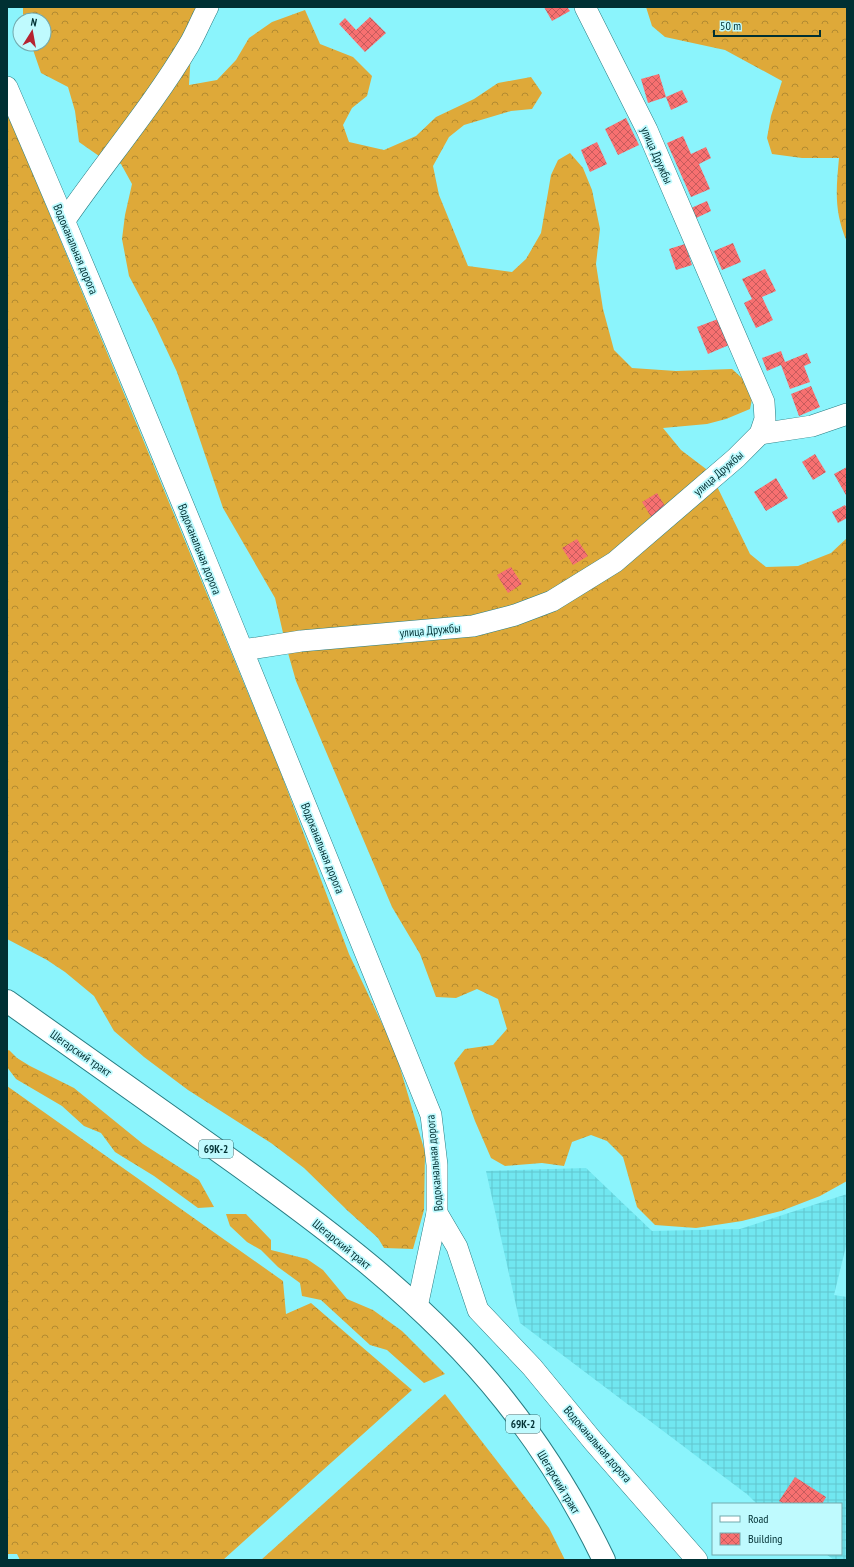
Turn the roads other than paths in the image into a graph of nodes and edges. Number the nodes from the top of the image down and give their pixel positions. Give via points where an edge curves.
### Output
1 (208, 7) edge
2 (585, 7) edge
3 (7, 87) edge
4 (65, 220) junction
5 (847, 414) edge
6 (760, 434) junction
7 (243, 650) junction
8 (7, 1001) edge
9 (437, 1213) junction
10 (417, 1307) junction
11 (604, 1560) edge
12 (697, 1560) edge

1 - 4 street via 185,51
2 - 6 street, улица Дружбы via 647,130 764,402 765,419
3 - 4 street, Водоканальная дорога
4 - 7 street, Водоканальная дорога
5 - 6 street via 812,426
6 - 7 street, улица Дружбы via 616,562 552,601 515,615 473,626 301,641
7 - 9 street, Водоканальная дорога via 431,1115 437,1165
8 - 10 main road, Шегарский тракт / 69К-2 via 317,1222
9 - 10 street
9 - 12 street, Водоканальная дорога via 457,1247 478,1310 532,1367
10 - 11 main road, Шегарский тракт / 69К-2 via 469,1359 538,1444

